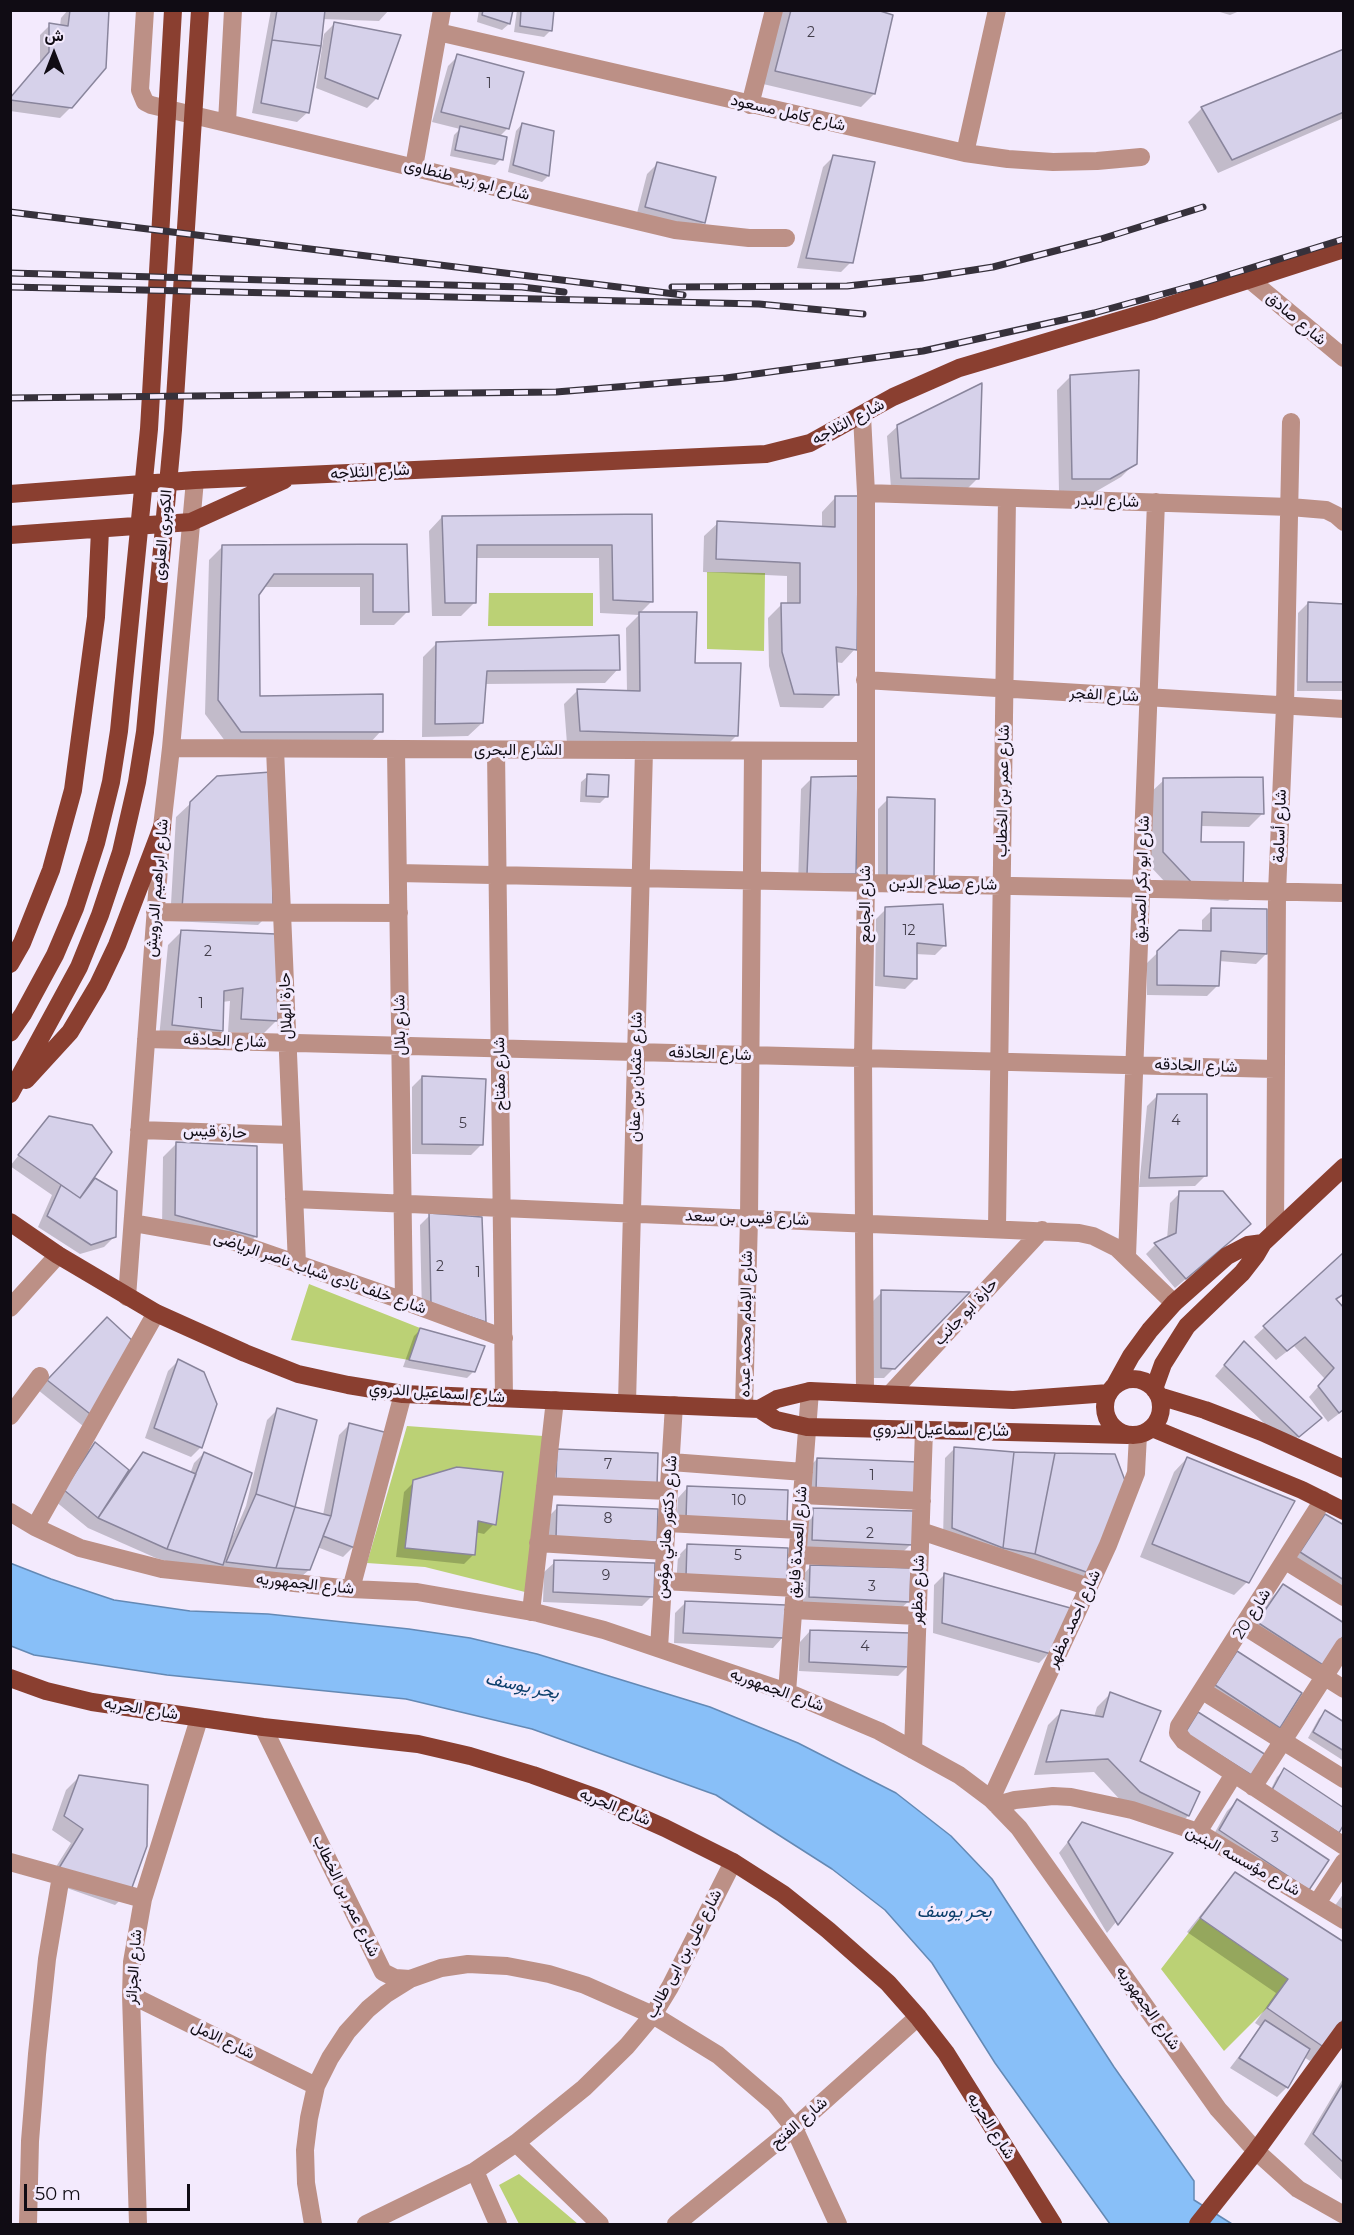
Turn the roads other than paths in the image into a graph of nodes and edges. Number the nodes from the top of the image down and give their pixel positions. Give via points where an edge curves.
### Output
1 (145, 10) edge
2 (173, 10) edge
3 (200, 10) edge
4 (233, 10) edge
5 (442, 10) edge
6 (774, 10) edge
7 (997, 10) edge
8 (438, 32) junction
9 (750, 105) junction
10 (227, 122) junction
11 (965, 153) junction
12 (1141, 157) dead end
13 (414, 167) junction
14 (786, 238) dead end
15 (1344, 249) edge
16 (1249, 279) junction
17 (1344, 358) edge
18 (862, 416) junction
19 (1291, 422) dead end
20 (294, 475) junction
21 (195, 480) junction
22 (866, 493) junction
23 (10, 494) edge
24 (1007, 498) junction
25 (1156, 502) junction
26 (1290, 507) junction
27 (191, 522) junction
28 (1344, 522) edge
29 (100, 530) junction
30 (10, 535) edge
31 (865, 680) junction
32 (1004, 689) junction
33 (1149, 697) junction
34 (1285, 705) junction
35 (1344, 709) edge
36 (171, 748) junction
37 (275, 749) junction
38 (396, 749) junction
39 (496, 750) junction
40 (644, 750) junction
41 (753, 751) junction
42 (864, 751) junction
43 (162, 827) junction
44 (398, 873) junction
45 (498, 875) junction
46 (641, 878) junction
47 (752, 880) junction
48 (866, 883) junction
49 (1002, 886) junction
50 (1141, 889) junction
51 (1277, 892) junction
52 (1344, 893) edge
53 (155, 912) junction
54 (282, 913) junction
55 (399, 914) junction
56 (10, 964) edge
57 (10, 1033) edge
58 (146, 1039) junction
59 (288, 1043) junction
60 (400, 1046) junction
61 (500, 1048) junction
62 (637, 1052) junction
63 (750, 1054) junction
64 (863, 1058) junction
65 (999, 1061) junction
66 (1134, 1065) junction
67 (1275, 1069) junction
68 (10, 1095) edge
69 (139, 1130) junction
70 (291, 1135) junction
71 (1344, 1167) edge
72 (294, 1198) junction
73 (403, 1203) junction
74 (502, 1208) junction
75 (632, 1213) junction
76 (748, 1218) junction
77 (10, 1222) edge
78 (133, 1223) junction
79 (865, 1223) junction
80 (997, 1228) junction
81 (1042, 1230) junction
82 (1269, 1237) junction
83 (58, 1255) junction
84 (1127, 1256) junction
85 (297, 1264) junction
86 (127, 1297) junction
87 (404, 1300) junction
88 (1174, 1304) junction
89 (10, 1308) edge
90 (156, 1313) junction
91 (504, 1338) junction
92 (40, 1376) dead end
93 (1112, 1389) junction
94 (810, 1391) junction
95 (1156, 1392) junction
96 (865, 1393) junction
97 (404, 1394) junction
98 (890, 1394) junction
99 (504, 1398) junction
100 (555, 1400) junction
101 (627, 1403) junction
102 (674, 1405) junction
103 (752, 1408) junction
104 (10, 1416) edge
105 (807, 1427) junction
106 (924, 1430) junction
107 (1139, 1432) junction
108 (671, 1462) junction
109 (1344, 1469) edge
110 (804, 1472) junction
111 (545, 1486) junction
112 (669, 1491) junction
113 (802, 1495) junction
114 (1323, 1500) junction
115 (922, 1501) junction
116 (1344, 1511) edge
117 (10, 1512) edge
118 (667, 1523) junction
119 (35, 1527) junction
120 (799, 1530) junction
121 (921, 1531) junction
122 (538, 1543) junction
123 (665, 1551) junction
124 (797, 1555) junction
125 (920, 1560) junction
126 (1286, 1560) junction
127 (663, 1581) junction
128 (1089, 1587) junction
129 (795, 1588) junction
130 (351, 1589) junction
131 (1344, 1597) edge
132 (793, 1610) junction
133 (531, 1612) junction
134 (918, 1616) junction
135 (1244, 1626) junction
136 (1344, 1646) edge
137 (658, 1648) junction
138 (1324, 1676) junction
139 (10, 1678) edge
140 (1344, 1689) edge
141 (1203, 1690) junction
142 (787, 1692) junction
143 (199, 1719) junction
144 (263, 1727) junction
145 (1282, 1740) junction
146 (913, 1750) junction
147 (1234, 1774) junction
148 (1344, 1779) edge
149 (1253, 1786) junction
150 (994, 1802) junction
151 (1198, 1832) junction
152 (1344, 1846) edge
153 (10, 1862) edge
154 (733, 1862) junction
155 (1344, 1862) edge
156 (61, 1876) junction
157 (142, 1899) junction
158 (1317, 1903) junction
159 (1344, 1920) edge
160 (410, 1979) junction
161 (131, 1995) junction
162 (653, 2015) junction
163 (918, 2017) junction
164 (1344, 2030) edge
165 (316, 2086) junction
166 (794, 2128) junction
167 (516, 2143) junction
168 (1256, 2151) junction
169 (475, 2171) junction
170 (1344, 2215) edge
171 (400, 2217) edge
172 (28, 2224) edge
173 (138, 2224) edge
174 (313, 2224) edge
175 (366, 2224) edge
176 (498, 2224) edge
177 (600, 2224) edge
178 (676, 2224) edge
179 (838, 2224) edge
180 (1053, 2224) edge
181 (1198, 2224) edge

1 - 10 street, شارع ابو زيد طنطاوى via 140,90 146,102
2 - 57 main road, الكوبرى العلوى via 149,429 111,782 75,908 54,955
3 - 68 main road, الكوبرى العلوى via 173,430 137,782 121,852 80,967
4 - 10 street
5 - 8 street
6 - 9 street
7 - 11 street
8 - 9 street, شارع كامل مسعود
8 - 13 street
9 - 11 street, شارع كامل مسعود
10 - 13 street, شارع ابو زيد طنطاوى
11 - 12 street, شارع كامل مسعود via 1053,162
13 - 14 street, شارع ابو زيد طنطاوى via 675,230
15 - 16 main road, شارع الثلاجه
16 - 17 street, شارع صادق
16 - 18 main road, شارع الثلاجه via 959,368
18 - 20 main road, شارع الثلاجه via 810,443 766,454
18 - 22 street, شارع الجامع
19 - 26 street, شارع أسامة
20 - 21 main road, شارع الثلاجه
20 - 27 main road, شارع الثلاجه
21 - 23 main road, شارع الثلاجه
21 - 27 street, شارع ابراهيم الدرويش
22 - 24 street, شارع البدر
22 - 31 street, شارع الجامع
24 - 25 street, شارع البدر
24 - 32 street, شارع عمر بن الخطاب
25 - 26 street, شارع البدر
25 - 33 street, شارع ابو بكر الصديق
26 - 28 street, شارع البدر via 1326,510
26 - 34 street, شارع أسامة
27 - 29 main road, شارع الثلاجه
27 - 36 street, شارع ابراهيم الدرويش
29 - 30 main road, شارع الثلاجه
29 - 56 main road via 96,617 73,790 51,870
31 - 32 street, شارع الفجر
31 - 42 street, شارع الجامع
32 - 33 street, شارع الفجر
32 - 49 street, شارع عمر بن الخطاب
33 - 34 street, شارع الفجر
33 - 50 street, شارع ابو بكر الصديق
34 - 35 street, شارع الفجر
34 - 51 street, شارع أسامة
36 - 37 street, الشارع البحرى
36 - 43 street, شارع ابراهيم الدرويش
37 - 38 street, الشارع البحرى
37 - 54 street, حارة الهلال
38 - 39 street, الشارع البحرى
38 - 44 street, شارع بلال
39 - 40 street, الشارع البحرى
39 - 45 street, شارع مفتاح
40 - 41 street, الشارع البحرى
40 - 46 street, شارع عثمان بن عفان
41 - 42 street, الشارع البحرى
41 - 47 street, شارع الإمام محمد عبده
42 - 48 street, شارع الجامع
43 - 53 street, شارع ابراهيم الدرويش
43 - 68 main road via 98,985 70,1032
44 - 45 street, شارع صلاح الدين
44 - 55 street, شارع بلال
45 - 46 street, شارع صلاح الدين
45 - 61 street, شارع مفتاح
46 - 47 street, شارع صلاح الدين
46 - 62 street, شارع عثمان بن عفان
47 - 48 street, شارع صلاح الدين
47 - 63 street, شارع الإمام محمد عبده
48 - 49 street, شارع صلاح الدين
48 - 64 street, شارع الجامع
49 - 50 street, شارع صلاح الدين
49 - 65 street, شارع عمر بن الخطاب
50 - 51 street, شارع صلاح الدين
50 - 66 street, شارع ابو بكر الصديق
51 - 52 street, شارع صلاح الدين
51 - 67 street, شارع أسامة
53 - 54 street
53 - 58 street, شارع ابراهيم الدرويش
54 - 55 street
54 - 59 street, حارة الهلال
55 - 60 street, شارع بلال
58 - 59 street, شارع الحادقه
58 - 69 street, شارع ابراهيم الدرويش
59 - 60 street, شارع الحادقه
59 - 70 street, حارة الهلال
60 - 61 street, شارع الحادقه
60 - 73 street, شارع بلال
61 - 62 street, شارع الحادقه
61 - 74 street, شارع مفتاح
62 - 63 street, شارع الحادقه
62 - 75 street, شارع عثمان بن عفان
63 - 64 street, شارع الحادقه
63 - 76 street, شارع الإمام محمد عبده
64 - 65 street, شارع الحادقه
64 - 79 street, شارع الجامع
65 - 66 street, شارع الحادقه
65 - 80 street, شارع عمر بن الخطاب
66 - 67 street, شارع الحادقه
66 - 84 street, شارع ابو بكر الصديق
67 - 82 street, شارع أسامة
69 - 70 street, حارة قيس
69 - 78 street, شارع ابراهيم الدرويش
70 - 72 street, حارة الهلال
71 - 82 main road
72 - 73 street, شارع قيس بن سعد
72 - 85 street, حارة الهلال
73 - 74 street, شارع قيس بن سعد
73 - 87 street, شارع بلال
74 - 75 street, شارع قيس بن سعد
74 - 91 street, شارع مفتاح
75 - 76 street, شارع قيس بن سعد
75 - 101 street, شارع عثمان بن عفان
76 - 79 street, شارع قيس بن سعد
76 - 103 street, شارع الإمام محمد عبده
77 - 83 main road, شارع اسماعيل الدروي
78 - 85 street, شارع خلف نادى شباب ناصر الرياضى via 229,1240
78 - 86 street, شارع ابراهيم الدرويش
79 - 80 street, شارع قيس بن سعد
79 - 96 street, شارع الجامع
80 - 81 street, شارع قيس بن سعد
81 - 84 street, شارع قيس بن سعد via 1093,1236
81 - 98 street, حارة ابو جانب
82 - 88 main road via 1227,1256
82 - 95 main road via 1250,1264 1174,1343 1163,1364
83 - 86 main road, شارع اسماعيل الدروي
83 - 89 street
84 - 88 street, شارع قيس بن سعد
85 - 87 street, شارع خلف نادى شباب ناصر الرياضى
86 - 90 main road, شارع اسماعيل الدروي
87 - 91 street, شارع خلف نادى شباب ناصر الرياضى
88 - 93 main road via 1143,1339
90 - 97 main road, شارع اسماعيل الدروي via 298,1374
90 - 119 street
91 - 99 street, شارع مفتاح
92 - 104 street
93 - 95 main road via 1123,1381 1140,1380
93 - 98 main road, شارع اسماعيل الدروي via 1013,1400
93 - 107 main road via 1105,1403 1110,1424 1118,1431
94 - 96 main road, شارع اسماعيل الدروي
94 - 103 main road, شارع اسماعيل الدروي
94 - 105 street, شارع العمدة فايق
95 - 107 main road via 1160,1413
95 - 109 main road
96 - 98 main road, شارع اسماعيل الدروي
97 - 99 main road, شارع اسماعيل الدروي
97 - 130 street
99 - 100 main road, شارع اسماعيل الدروي
100 - 101 main road, شارع اسماعيل الدروي
100 - 111 street
101 - 102 main road, شارع اسماعيل الدروي
102 - 103 main road, شارع اسماعيل الدروي
102 - 108 street, شارع دكتور هاني مؤمن
103 - 105 main road, شارع اسماعيل الدروي via 776,1420
105 - 106 main road, شارع اسماعيل الدروي
105 - 110 street, شارع العمدة فايق
106 - 107 main road, شارع اسماعيل الدروي
106 - 115 street, شارع مظهر
107 - 114 main road, شارع اسماعيل الدروي
107 - 128 street, شارع احمد مظهر via 1132,1486
108 - 110 street
108 - 112 street, شارع دكتور هاني مؤمن
110 - 113 street, شارع العمدة فايق
111 - 112 street
111 - 122 street
112 - 118 street, شارع دكتور هاني مؤمن
113 - 115 street
113 - 120 street, شارع العمدة فايق
114 - 116 main road, شارع اسماعيل الدروي
114 - 126 street, شارع 20
115 - 121 street, شارع مظهر
117 - 119 street, شارع الجمهوريه
118 - 120 street
118 - 123 street, شارع دكتور هاني مؤمن
119 - 130 street, شارع الجمهوريه via 80,1548 162,1569
120 - 124 street, شارع العمدة فايق
121 - 125 street, شارع مظهر
121 - 128 street
122 - 123 street
122 - 133 street
123 - 127 street, شارع دكتور هاني مؤمن
124 - 125 street
124 - 129 street, شارع العمدة فايق
125 - 134 street, شارع مظهر
126 - 131 street
126 - 135 street, شارع 20
127 - 129 street
127 - 137 street, شارع دكتور هاني مؤمن
128 - 150 street, شارع احمد مظهر
129 - 132 street, شارع العمدة فايق
130 - 133 street, شارع الجمهوريه via 417,1592
132 - 134 street
132 - 142 street, شارع العمدة فايق
133 - 137 street, شارع الجمهوريه
134 - 146 street, شارع مظهر
135 - 138 street
135 - 141 street, شارع 20
136 - 138 street
137 - 142 street, شارع الجمهوريه
138 - 140 street
138 - 145 street
139 - 143 main road, شارع الحريه via 92,1702
141 - 145 street
141 - 147 street, شارع 20 via 1178,1733
142 - 146 street, شارع الجمهوريه via 879,1731
143 - 144 main road, شارع الحريه
143 - 157 street, شارع الجزائر
144 - 154 main road, شارع الحريه via 362,1736 471,1755 600,1799
144 - 160 street, شارع عمر بن الخطاب via 383,1972
145 - 148 street
145 - 149 street
146 - 150 street, شارع الجمهوريه via 959,1775
147 - 149 street
147 - 151 street
149 - 152 street
150 - 151 street, شارع مؤسسه البنين via 1071,1797 1132,1810
150 - 168 street, شارع الجمهوريه via 1044,1860 1218,2109
151 - 158 street, شارع مؤسسه البنين
153 - 156 street
154 - 162 street, شارع على بن ابى طالب
154 - 163 main road, شارع الحريه via 783,1894 828,1930 888,1983
155 - 158 street
156 - 157 street
156 - 172 street via 37,2054
157 - 161 street, شارع الجزائر
158 - 159 street, شارع مؤسسه البنين
160 - 162 street via 468,1964 507,1966 585,1985
160 - 165 street via 368,2009 347,2032
161 - 165 street, شارع الامل
161 - 173 street, شارع الجزائر
162 - 166 street via 702,2044 747,2078
162 - 167 street, شارع على بن ابى طالب via 584,2088
163 - 166 street, شارع الفتح
163 - 180 main road, شارع الحريه via 946,2053
164 - 168 main road
165 - 174 street via 305,2150
166 - 178 street, شارع الفتح
166 - 179 street
167 - 169 street, شارع على بن ابى طالب
167 - 177 street
168 - 170 street, شارع الجمهوريه via 1298,2189
168 - 181 main road
169 - 171 street, شارع على بن ابى طالب
169 - 176 street
171 - 175 street, شارع على بن ابى طالب

